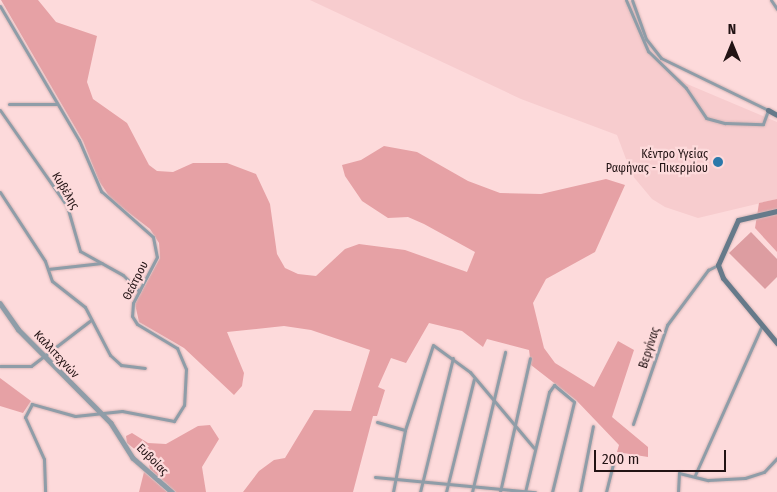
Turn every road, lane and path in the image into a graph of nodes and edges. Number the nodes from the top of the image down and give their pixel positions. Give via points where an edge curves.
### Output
1 (626, 0) edge
2 (632, 0) edge
3 (771, 0) edge
4 (0, 6) edge
5 (777, 9) edge
6 (9, 104) dead end
7 (56, 104) junction
8 (0, 110) edge
9 (768, 110) junction
10 (777, 115) edge
11 (0, 192) edge
12 (777, 211) edge
13 (104, 263) junction
14 (718, 265) junction
15 (48, 269) junction
16 (139, 292) junction
17 (0, 303) edge
18 (91, 320) junction
19 (762, 325) junction
20 (777, 344) edge
21 (505, 352) dead end
22 (43, 356) junction
23 (454, 358) junction
24 (530, 358) dead end
25 (0, 366) edge
26 (145, 368) dead end
27 (474, 378) junction
28 (493, 401) junction
29 (103, 415) junction
30 (377, 422) dead end
31 (633, 424) dead end
32 (515, 426) junction
33 (593, 426) dead end
34 (405, 430) junction
35 (534, 448) junction
36 (622, 455) dead end
37 (777, 458) edge
38 (695, 475) junction
39 (375, 477) dead end
40 (394, 479) junction
41 (421, 484) junction
42 (447, 486) junction
43 (472, 487) junction
44 (501, 491) edge
45 (45, 492) edge
46 (172, 492) edge
47 (393, 492) edge
48 (420, 492) edge
49 (446, 492) edge
50 (472, 492) edge
51 (525, 492) edge
52 (535, 492) edge
53 (552, 492) edge
54 (580, 492) edge
55 (606, 492) edge
56 (678, 492) edge

1 - 9 street via 648,52 686,88 692,102 706,118 725,123 763,124
2 - 9 street via 646,40 661,58
3 - 5 street
4 - 7 street, Θεάτρου
6 - 7 street
7 - 16 street, Θεάτρου via 84,149 102,191 149,231 156,243 155,263
8 - 13 street, Κυβέλης via 67,206 80,251
9 - 10 main road
11 - 15 street
12 - 14 main road via 738,220
13 - 15 street
13 - 16 street, Κυβέλης
14 - 19 main road via 723,278
14 - 31 street, Βεργίνας via 708,270 667,325
15 - 18 street via 52,281 78,300
16 - 29 street, Θεάτρου via 131,309 134,320 182,353 187,378 182,412 168,422 122,411
17 - 22 street, Καλλιτεχνών
18 - 22 street
18 - 26 street via 114,360 132,368
19 - 20 main road
19 - 38 street
21 - 28 street
22 - 25 street via 26,368
22 - 29 street, Καλλιτεχνών
23 - 27 street
23 - 34 street via 433,345
23 - 41 street
24 - 32 street
27 - 28 street
27 - 42 street
28 - 32 street
28 - 43 street
29 - 45 street, Θεάτρου via 75,416 36,403 28,407 27,422 46,466
29 - 46 street, Ευβοίας via 133,458
30 - 34 street
32 - 35 street
32 - 44 street
33 - 54 street
34 - 40 street
35 - 51 street
35 - 53 street via 554,385 574,402
36 - 55 street via 615,457
37 - 38 street via 764,472 745,478 708,480
38 - 56 street via 680,473 676,478
39 - 40 street
40 - 41 street
40 - 47 street
41 - 42 street
41 - 48 street
42 - 43 street
42 - 49 street
43 - 44 street
43 - 50 street
44 - 51 street
51 - 52 street

